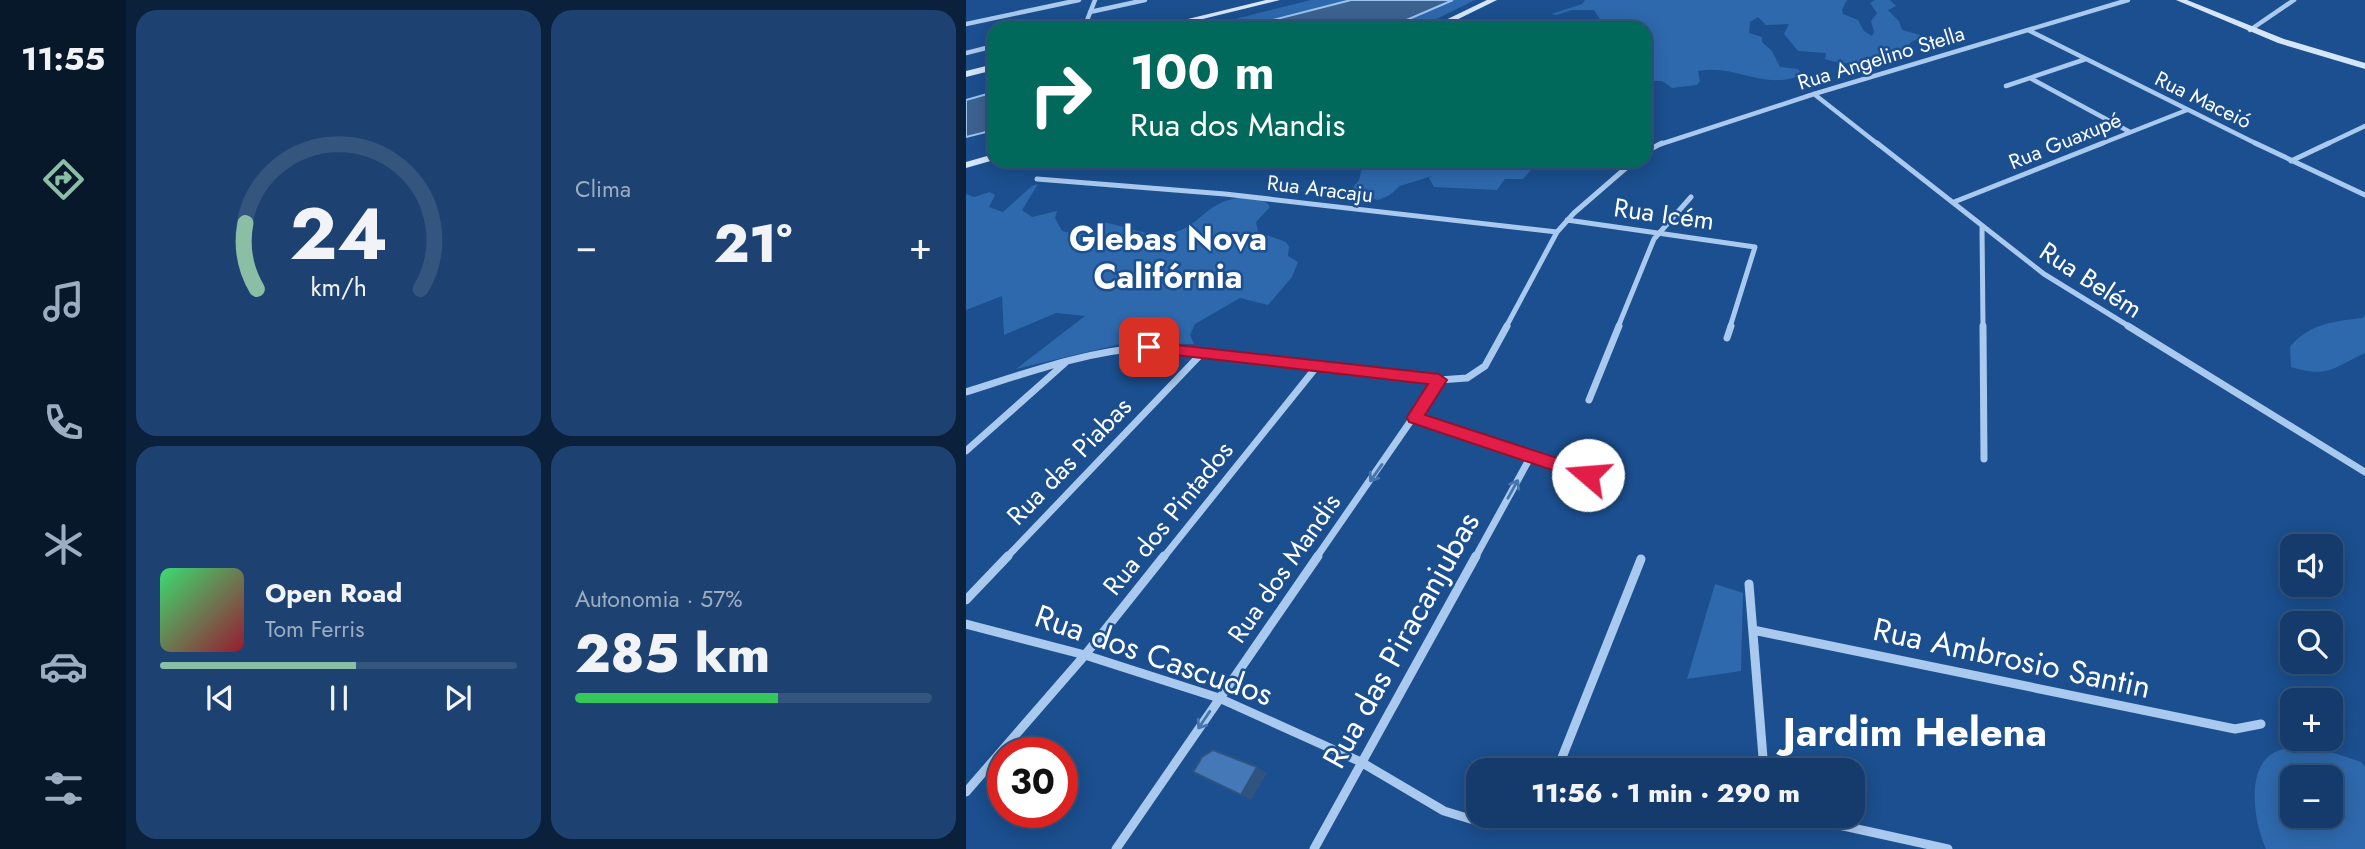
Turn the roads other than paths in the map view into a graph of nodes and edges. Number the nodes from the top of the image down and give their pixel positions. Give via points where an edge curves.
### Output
1 (1079, 0) edge
2 (1094, 0) edge
3 (1145, 0) edge
4 (1276, 0) edge
5 (1482, 0) edge
6 (1493, 0) edge
7 (2128, 0) edge
8 (2180, 0) edge
9 (2198, 0) edge
10 (2294, 0) edge
11 (1090, 12) junction
12 (1086, 21) edge
13 (1185, 21) edge
14 (1438, 21) edge
15 (1448, 21) edge
16 (966, 24) edge
17 (2028, 30) junction
18 (2250, 30) junction
19 (987, 48) edge
20 (966, 52) edge
21 (2086, 59) junction
22 (2365, 66) edge
23 (987, 69) edge
24 (966, 74) edge
25 (2030, 78) junction
26 (2006, 86) dead end
27 (1814, 94) junction
28 (2187, 110) junction
29 (2365, 126) edge
30 (2130, 132) junction
31 (1652, 148) edge
32 (987, 157) edge
33 (2291, 161) junction
34 (966, 162) edge
35 (1626, 168) edge
36 (1038, 180) dead end
37 (2365, 195) edge
38 (1691, 197) dead end
39 (1955, 202) junction
40 (1567, 220) junction
41 (1982, 227) junction
42 (1557, 232) junction
43 (1660, 233) junction
44 (1727, 338) dead end
45 (1203, 352) junction
46 (1068, 360) junction
47 (1318, 365) junction
48 (1439, 380) junction
49 (966, 392) edge
50 (1589, 400) dead end
51 (1415, 417) junction
52 (966, 451) edge
53 (1531, 456) junction
54 (1984, 459) dead end
55 (2365, 472) edge
56 (1588, 475) dead end
57 (1641, 559) dead end
58 (1749, 584) dead end
59 (966, 600) edge
60 (966, 624) edge
61 (1753, 630) junction
62 (1085, 654) junction
63 (1219, 698) junction
64 (2261, 724) dead end
65 (1562, 758) edge
66 (1762, 758) edge
67 (1361, 762) junction
68 (966, 792) edge
69 (1466, 818) edge
70 (1853, 828) edge
71 (1115, 849) edge
72 (1314, 849) edge
73 (1948, 849) edge

1 - 16 street
2 - 11 street
3 - 11 street
4 - 13 street
5 - 14 street
6 - 15 street
7 - 17 street, Rua Angelino Stella
8 - 18 street
9 - 18 street
10 - 18 street
11 - 12 street
17 - 21 street, Rua Maceió
17 - 27 street, Rua Angelino Stella
18 - 22 street
19 - 20 street
21 - 25 street
21 - 28 street, Rua Maceió
23 - 24 street
25 - 26 street
25 - 30 street
27 - 31 street, Rua Angelino Stella
27 - 39 street, Rua Belém
28 - 30 street, Rua Guaxupé
28 - 33 street, Rua Maceió
29 - 33 street
30 - 39 street, Rua Guaxupé
32 - 34 street
33 - 37 street, Rua Maceió
35 - 40 street
36 - 42 street, Rua Aracaju via 1226,194
38 - 43 street
39 - 41 street, Rua Belém
40 - 42 street
40 - 43 street, Rua Icém
41 - 54 street
41 - 55 street, Rua Belém via 2044,274
42 - 48 street via 1485,366 1467,378
43 - 44 street, Rua Icém via 1755,247
43 - 50 street
45 - 46 street via 1149,347
45 - 47 street
45 - 59 street, Rua das Piabas
46 - 49 street
46 - 52 street
47 - 48 street
47 - 62 street, Rua dos Pintados
48 - 51 street, Rua dos Mandis
51 - 53 street
51 -> 63 street, Rua dos Mandis
53 - 56 street
67 -> 53 street, Rua das Piracanjubas
57 - 65 street
58 - 61 street
60 - 62 street, Rua dos Cascudos
61 - 64 street, Rua Ambrosio Santin via 2235,729
61 - 66 street
62 - 63 street, Rua dos Cascudos
62 - 68 street, Rua dos Pintados
63 - 67 street, Rua dos Cascudos
63 -> 71 street, Rua dos Mandis
67 - 69 street, Rua dos Cascudos via 1444,811
67 - 72 street, Rua das Piracanjubas
70 - 73 street

